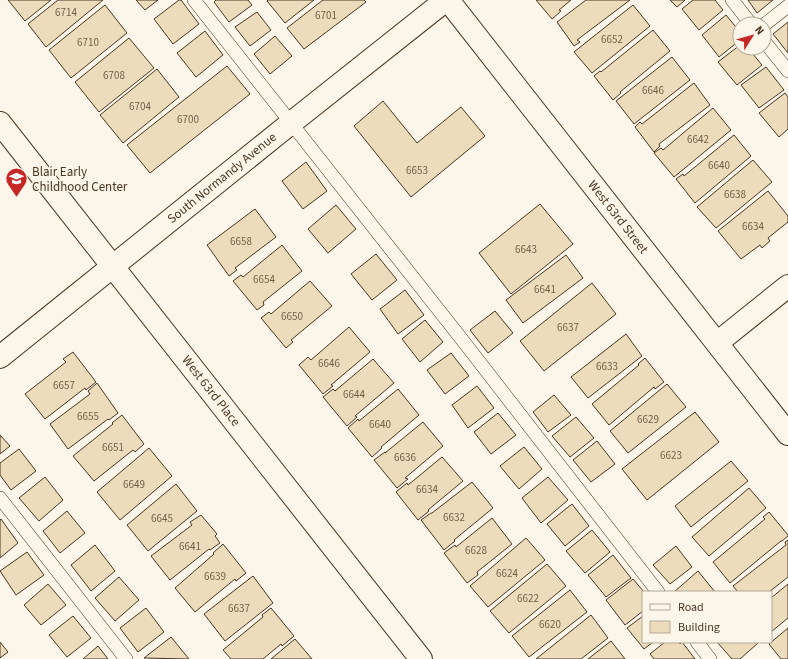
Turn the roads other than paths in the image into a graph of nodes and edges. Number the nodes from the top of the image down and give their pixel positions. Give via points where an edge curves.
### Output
1 (194, 0) edge
2 (447, 0) edge
3 (732, 0) edge
4 (788, 6) edge
5 (745, 16) edge
6 (772, 19) edge
7 (772, 51) edge
8 (788, 72) edge
9 (0, 123) edge
10 (291, 123) junction
11 (112, 266) junction
12 (788, 286) edge
13 (717, 343) junction
14 (0, 357) edge
15 (788, 434) edge
16 (0, 498) edge
17 (657, 591) edge
18 (698, 643) edge
19 (126, 659) edge
20 (421, 659) edge
21 (710, 659) edge

1 - 10 lane
2 - 10 street, South Normandy Avenue
2 - 13 street, West 63rd Street
3 - 5 lane
4 - 6 lane
7 - 8 lane
9 - 11 street, West 63rd Place
10 - 11 street, South Normandy Avenue
10 - 17 lane
11 - 14 street, South Normandy Avenue
11 - 20 street, West 63rd Place
12 - 13 street
13 - 15 street, West 63rd Street
16 - 19 lane
18 - 21 lane

